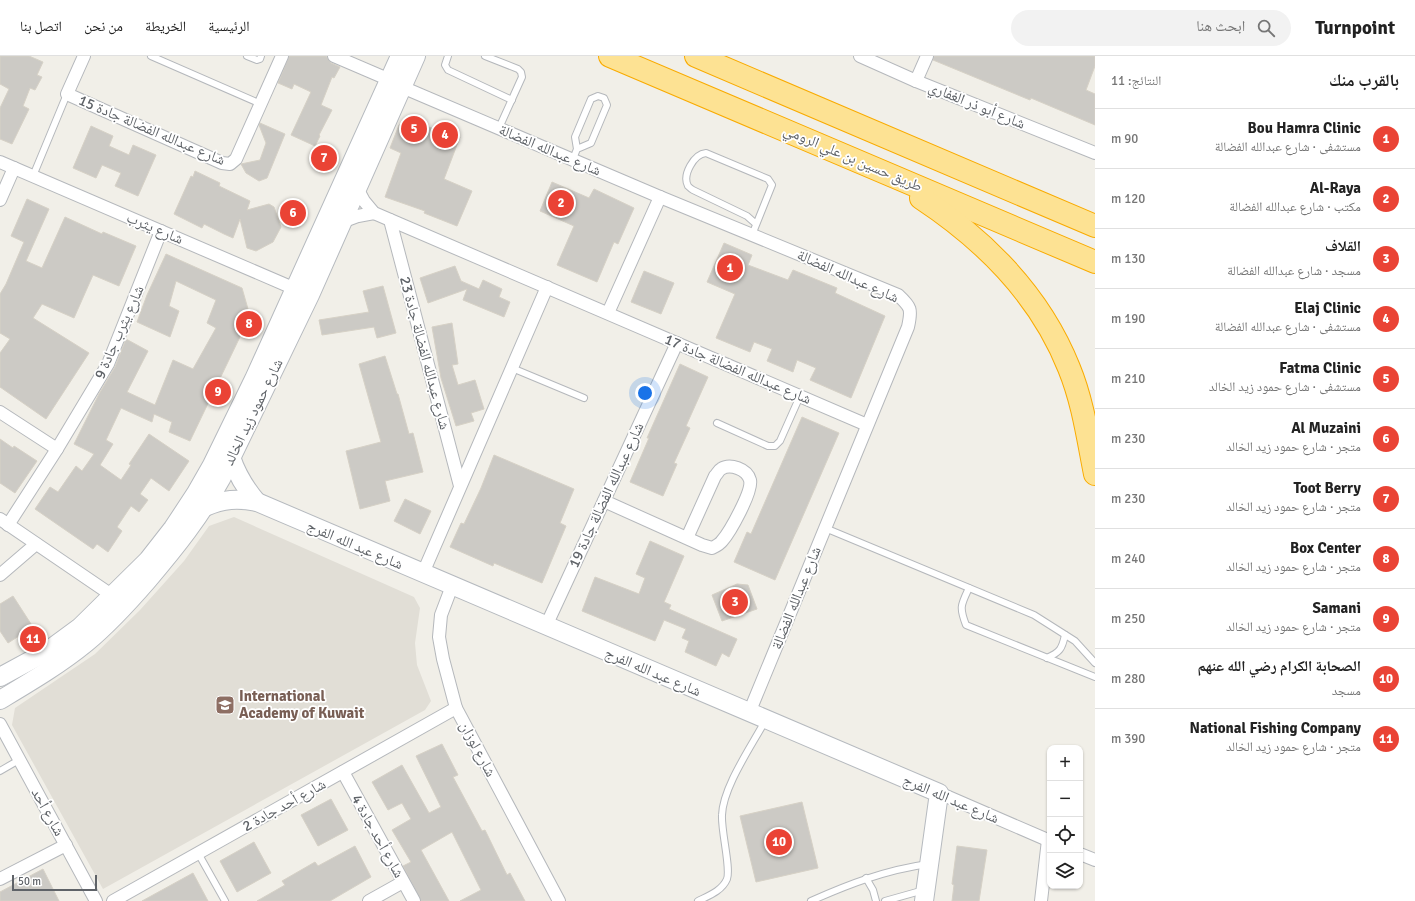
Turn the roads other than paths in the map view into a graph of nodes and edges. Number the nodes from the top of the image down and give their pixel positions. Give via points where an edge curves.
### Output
1 (84, 56) edge
2 (151, 56) edge
3 (247, 56) edge
4 (261, 56) edge
5 (282, 56) edge
6 (400, 56) edge
7 (416, 56) edge
8 (448, 56) edge
9 (485, 56) edge
10 (610, 56) edge
11 (696, 56) edge
12 (860, 56) edge
13 (928, 56) edge
14 (340, 57) edge
15 (916, 81) junction
16 (396, 84) junction
17 (67, 94) junction
18 (512, 100) junction
19 (261, 104) junction
20 (499, 128) junction
21 (877, 133) junction
22 (1095, 153) edge
23 (575, 154) junction
24 (0, 162) edge
25 (14, 168) junction
26 (875, 168) junction
27 (33, 176) junction
28 (357, 188) junction
29 (660, 197) junction
30 (0, 200) edge
31 (1095, 212) edge
32 (374, 213) junction
33 (390, 220) junction
34 (342, 222) junction
35 (1095, 226) edge
36 (754, 230) junction
37 (161, 231) junction
38 (1095, 262) edge
39 (547, 287) junction
40 (302, 291) junction
41 (608, 313) junction
42 (677, 343) junction
43 (512, 368) junction
44 (800, 396) junction
45 (584, 398) dead end
46 (0, 412) edge
47 (716, 423) dead end
48 (867, 424) junction
49 (57, 449) junction
50 (231, 457) junction
51 (1095, 474) edge
52 (460, 486) junction
53 (604, 501) junction
54 (256, 502) junction
55 (205, 507) junction
56 (4, 522) edge
57 (825, 528) junction
58 (687, 538) junction
59 (36, 544) junction
60 (422, 573) junction
61 (0, 575) edge
62 (452, 586) junction
63 (969, 588) junction
64 (113, 596) junction
65 (546, 626) junction
66 (1065, 635) junction
67 (1047, 658) junction
68 (1095, 663) edge
69 (0, 677) edge
70 (1095, 677) edge
71 (0, 700) edge
72 (456, 708) junction
73 (749, 713) junction
74 (765, 720) junction
75 (0, 724) edge
76 (19, 760) junction
77 (0, 771) edge
78 (343, 772) junction
79 (939, 793) junction
80 (1047, 839) edge
81 (66, 845) junction
82 (198, 853) junction
83 (1047, 853) edge
84 (1083, 855) edge
85 (1095, 860) edge
86 (929, 864) junction
87 (866, 878) junction
88 (0, 879) edge
89 (403, 882) junction
90 (925, 895) edge
91 (96, 901) edge
92 (113, 901) edge
93 (225, 901) edge
94 (369, 901) edge
95 (414, 901) edge
96 (559, 901) edge
97 (698, 901) edge
98 (811, 901) edge
99 (876, 901) edge
100 (885, 901) edge
101 (1041, 901) edge

1 - 17 street, شارع عبدالله الفضالة جادة 15
2 - 19 lane
3 - 4 lane via 257,60
5 - 19 street, شارع عبدالله الفضالة جادة 15
6 - 16 main road, شارع حمود زيد الخالد
7 - 16 main road, شارع حمود زيد الخالد
8 - 18 lane via 445,65 448,70
9 - 18 lane via 521,72 522,76
10 - 26 highway, طريق حسين بن علي الرومي
11 - 21 highway
12 - 15 street, شارع أبو ذر الغفاري
13 - 15 street
14 - 16 street, شارع عبدالله الفضالة
15 - 22 street, شارع أبو ذر الغفاري
16 - 20 street, شارع عبدالله الفضالة
16 - 28 main road, شارع حمود زيد الخالد
16 - 40 main road, شارع حمود زيد الخالد
17 - 19 street, شارع عبدالله الفضالة جادة 15 via 226,164 236,159
17 - 27 lane
18 - 20 lane
20 - 23 street, شارع عبدالله الفضالة
21 - 31 highway
21 - 35 highway
23 - 23 lane via 575,137 591,99 598,96 604,98 607,105 591,143
23 - 29 street, شارع عبدالله الفضالة
24 - 25 street, شارع يثرب
25 - 27 street, شارع يثرب
25 - 30 street
26 - 38 highway, طريق حسين بن علي الرومي
26 - 51 highway via 951,219 981,244 1010,272 1031,299 1052,331 1069,368 1083,410
27 - 37 street, شارع يثرب
28 - 32 street, شارع عبدالله الفضالة جادة 17
28 - 34 main road, شارع حمود زيد الخالد
29 - 36 street, شارع عبدالله الفضالة
29 - 41 street
32 - 33 street, شارع عبدالله الفضالة جادة 17
32 - 34 street
33 - 39 street, شارع عبدالله الفضالة جادة 17
33 - 52 street, شارع عبدالله الفضالة جادة 23
34 - 40 main road, شارع حمود زيد الخالد
36 - 36 lane via 747,216 693,190 688,185 690,166 698,155 706,153 768,179 772,185
36 - 48 street, شارع عبدالله الفضالة via 898,295 908,304 911,312 908,327
37 - 40 street, شارع يثرب
37 - 49 street, شارع يثرب جادة 9 via 108,364
39 - 41 street, شارع عبدالله الفضالة جادة 17
39 - 43 street
40 - 50 main road, شارع حمود زيد الخالد
40 - 64 main road, شارع حمود زيد الخالد via 196,493 148,560
41 - 42 street, شارع عبدالله الفضالة جادة 17
42 - 44 street, شارع عبدالله الفضالة جادة 17
42 - 53 street, شارع عبدالله الفضالة جادة 19
43 - 45 lane
43 - 52 street
44 - 47 lane via 780,441 775,446 768,446
44 - 48 street, شارع عبدالله الفضالة جادة 17
46 - 49 street
48 - 57 street, شارع عبدالله الفضالة
49 - 56 street, شارع يثرب جادة 9
50 - 54 main road via 241,481
50 - 55 main road, شارع حمود زيد الخالد
52 - 60 street
53 - 58 street
53 - 65 street, شارع عبدالله الفضالة جادة 19
54 - 55 main road, شارع عبد الله الفرج via 225,500
54 - 60 main road, شارع عبد الله الفرج
55 - 71 main road, شارع حمود زيد الخالد via 175,548 127,604 87,642 46,673
56 - 59 street
57 - 63 lane
57 - 73 street, شارع عبدالله الفضالة
58 - 58 street via 712,548 721,543 732,528 750,488 750,479 744,472 737,468 721,469 715,476
59 - 61 street
59 - 64 street
60 - 62 main road, شارع عبد الله الفرج
62 - 65 main road, شارع عبد الله الفرج
62 - 72 street, شارع لوزان via 441,615 439,637
63 - 66 lane via 1034,615
63 - 67 lane via 961,613 966,625
64 - 69 main road, شارع حمود زيد الخالد via 80,627 46,652
65 - 73 main road, شارع عبد الله الفرج
66 - 67 lane via 1058,653
66 - 68 lane via 1075,641
67 - 70 lane
72 - 78 street, شارع أحد جادة 2
72 - 96 street, شارع لوزان
73 - 74 main road, شارع عبد الله الفرج
74 - 79 main road, شارع عبد الله الفرج
74 - 97 lane via 731,782 723,803 722,824 728,869 726,881 720,888
75 - 76 street, شارع أحد
76 - 77 lane
76 - 81 street, شارع أحد
78 - 82 street, شارع أحد جادة 2
78 - 89 street, شارع أحد جادة 4
79 - 80 street, شارع عبد الله الفرج
79 - 86 main road
81 - 88 street
81 - 91 street, شارع أحد
82 - 92 street, شارع أحد جادة 2
82 - 93 lane
83 - 101 street
84 - 85 street
86 - 87 lane
86 - 90 main road
87 - 98 lane
87 - 99 lane
89 - 94 street
89 - 95 street, شارع أحد جادة 4
90 - 100 lane

